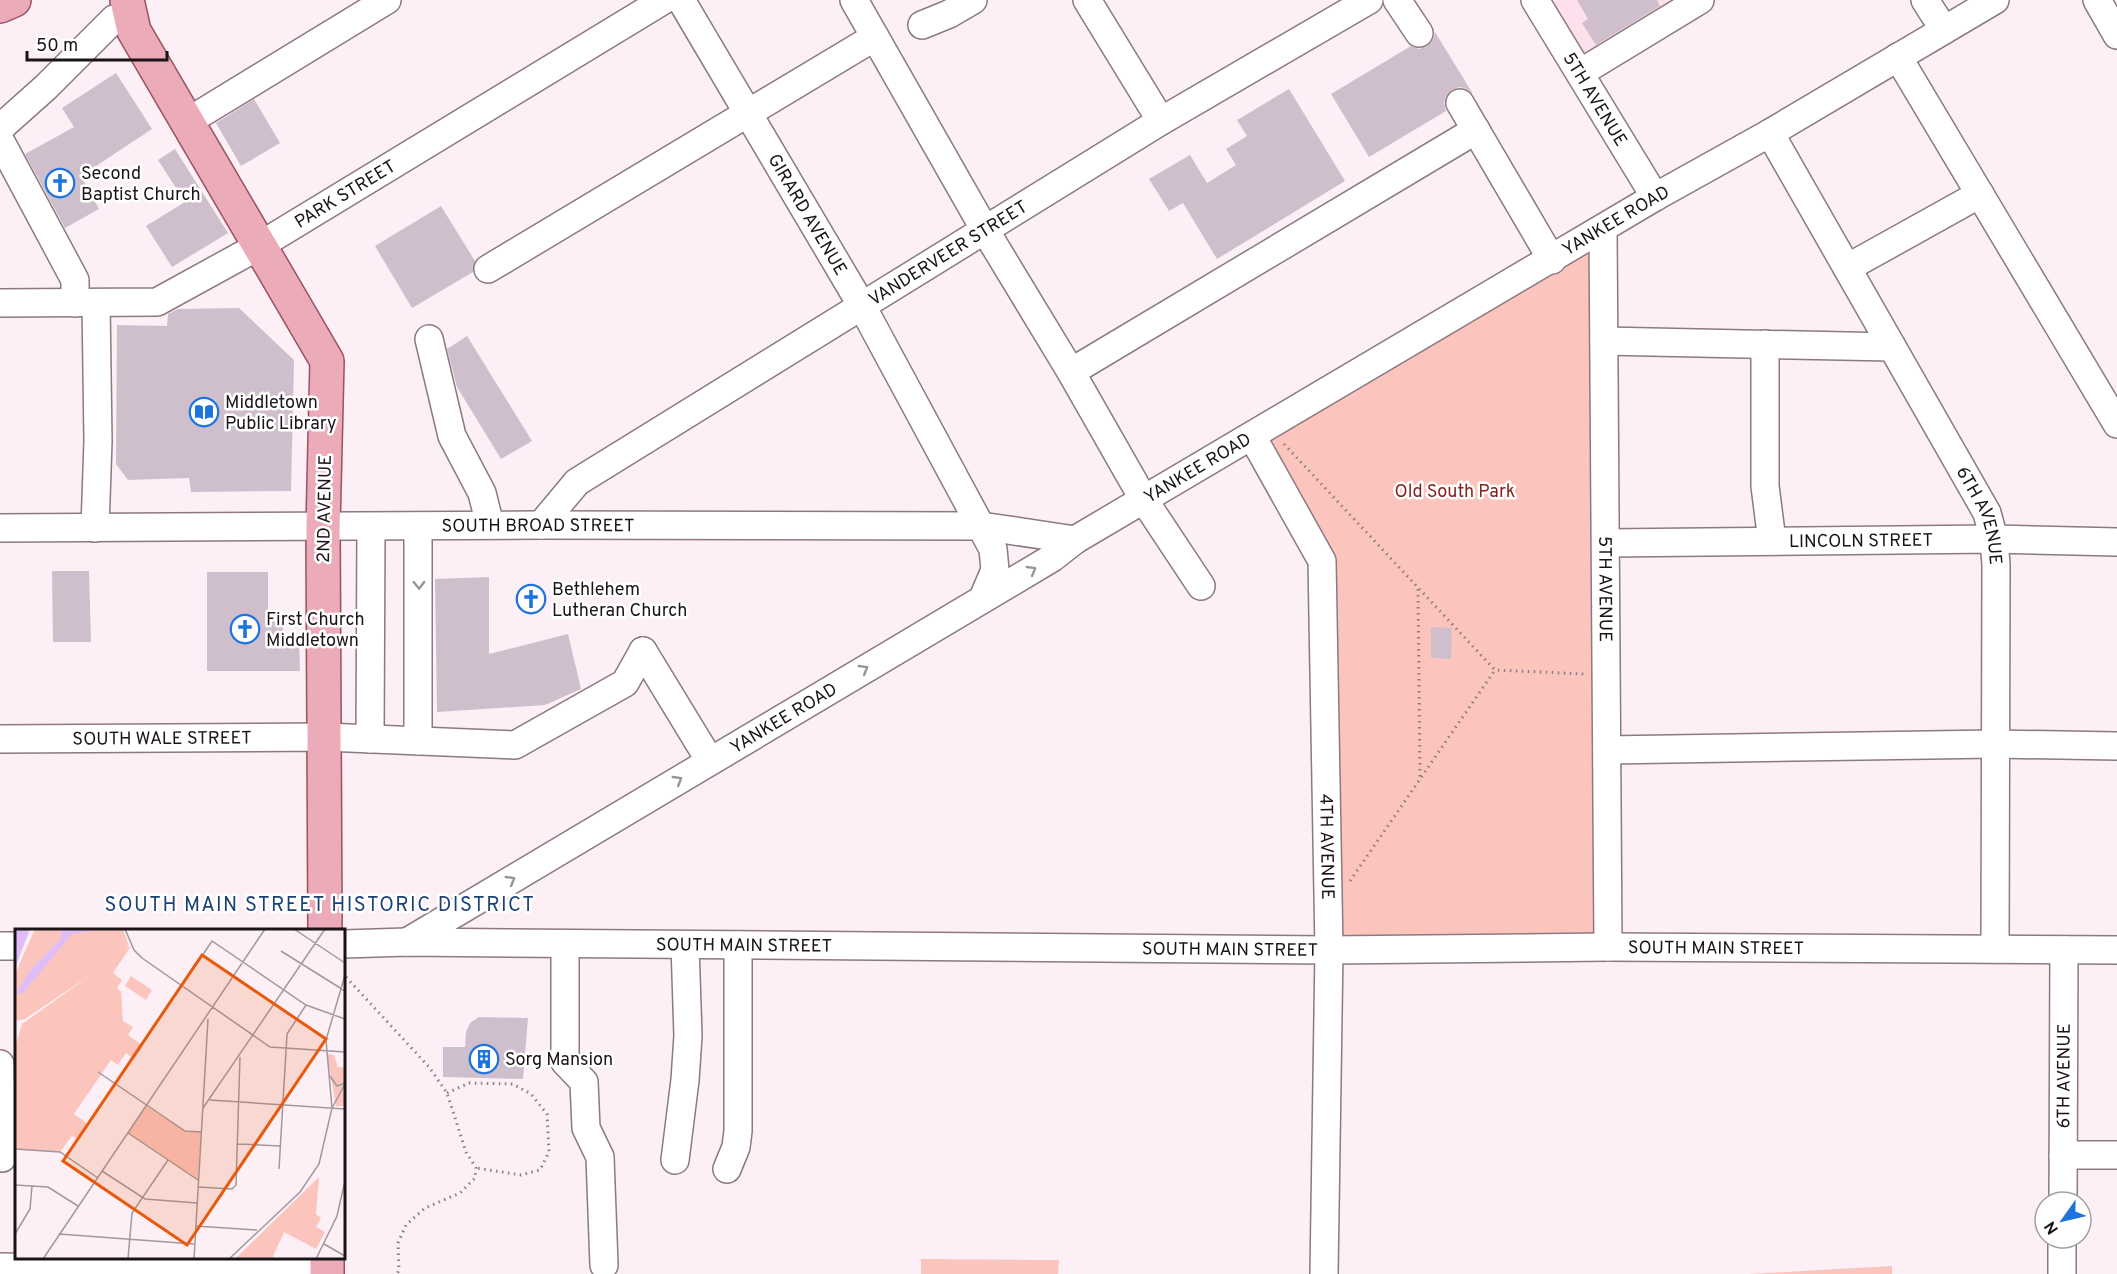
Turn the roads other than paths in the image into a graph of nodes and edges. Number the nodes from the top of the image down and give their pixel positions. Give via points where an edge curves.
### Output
1 (14, 0) edge
2 (387, 0) edge
3 (664, 0) edge
4 (681, 0) edge
5 (854, 0) edge
6 (973, 0) edge
7 (1087, 0) edge
8 (1369, 0) edge
9 (1396, 0) edge
10 (1535, 0) edge
11 (1700, 0) edge
12 (1925, 0) edge
13 (1995, 0) edge
14 (2097, 0) edge
15 (0, 6) edge
16 (120, 12) edge
17 (922, 25) dead end
18 (1944, 30) junction
19 (1419, 33) dead end
20 (2117, 35) edge
21 (875, 37) junction
22 (1899, 57) junction
23 (1580, 73) junction
24 (1460, 103) dead end
25 (748, 113) junction
26 (1161, 121) junction
27 (187, 122) junction
28 (0, 128) edge
29 (1476, 130) junction
30 (1770, 133) junction
31 (0, 140) edge
32 (1980, 194) junction
33 (1655, 197) junction
34 (985, 230) junction
35 (1603, 230) junction
36 (259, 246) junction
37 (1552, 260) junction
38 (1846, 268) junction
39 (488, 269) dead end
40 (0, 303) edge
41 (86, 303) junction
42 (862, 306) junction
43 (429, 339) dead end
44 (1604, 341) junction
45 (1765, 344) junction
46 (1892, 347) junction
47 (1071, 372) junction
48 (2117, 424) edge
49 (1252, 436) junction
50 (1144, 500) junction
51 (490, 525) junction
52 (541, 525) junction
53 (418, 526) junction
54 (981, 526) junction
55 (323, 527) junction
56 (370, 527) junction
57 (0, 528) edge
58 (94, 528) junction
59 (1994, 539) junction
60 (1075, 540) junction
61 (1772, 541) junction
62 (2117, 542) edge
63 (1606, 543) junction
64 (1201, 586) dead end
65 (983, 598) junction
66 (325, 737) junction
67 (0, 739) edge
68 (370, 739) junction
69 (418, 741) junction
70 (1995, 744) junction
71 (2117, 746) edge
72 (1607, 750) junction
73 (710, 761) junction
74 (325, 929) edge
75 (407, 942) junction
76 (345, 944) edge
77 (566, 944) junction
78 (686, 945) junction
79 (738, 945) junction
80 (1608, 947) junction
81 (1995, 949) junction
82 (1329, 950) junction
83 (2064, 950) junction
84 (2117, 950) edge
85 (0, 1064) edge
86 (2063, 1155) junction
87 (2117, 1155) edge
88 (6, 1158) edge
89 (675, 1161) dead end
90 (728, 1169) dead end
91 (2062, 1190) edge
92 (2062, 1250) edge
93 (102, 1263) edge
94 (604, 1265) dead end
95 (0, 1267) edge
96 (327, 1268) edge
97 (1324, 1274) edge
98 (2062, 1274) edge

1 - 15 main road
2 - 27 street
3 - 36 street, PARK STREET
4 - 25 street, GIRARD AVENUE
5 - 21 street
6 - 17 street
7 - 26 street
8 - 26 street, VANDERVEER STREET
9 - 19 street
10 - 23 street, 5TH AVENUE
11 - 23 street
12 - 18 street
13 - 18 street, YANKEE ROAD
14 - 20 street
16 - 27 main road, 2ND AVENUE
16 - 28 street
18 - 22 street, YANKEE ROAD
21 - 25 street
21 - 34 street
22 - 30 street, YANKEE ROAD
22 - 32 street
23 - 33 street, 5TH AVENUE
24 - 29 street
25 - 39 street
25 - 42 street, GIRARD AVENUE
26 - 34 street, VANDERVEER STREET
27 - 36 main road, 2ND AVENUE
29 - 37 street
29 - 47 street
30 - 33 street, YANKEE ROAD
30 - 38 street, 6TH AVENUE
31 - 41 street
32 - 38 street
32 - 48 street
33 - 35 street, YANKEE ROAD
34 - 42 street, VANDERVEER STREET
34 - 47 street
35 - 37 street, YANKEE ROAD
35 - 44 street, 5TH AVENUE
36 - 41 street, PARK STREET via 157,302
36 - 55 main road, 2ND AVENUE via 327,361
37 - 49 street, YANKEE ROAD
38 - 46 street, 6TH AVENUE
40 - 41 street, PARK STREET
41 - 58 street via 98,441
42 - 52 street, VANDERVEER STREET via 577,482
42 - 54 street, GIRARD AVENUE
43 - 51 street via 452,436 482,493
44 - 45 street
44 - 63 street, 5TH AVENUE
45 - 46 street
45 - 61 street via 1765,486
46 - 59 street, 6TH AVENUE via 1987,513
47 - 50 street
49 - 50 street, YANKEE ROAD
49 - 82 street, 4TH AVENUE via 1322,561
50 - 60 street, YANKEE ROAD
50 - 64 street
51 - 52 street, SOUTH BROAD STREET
51 - 53 street, SOUTH BROAD STREET
52 - 54 street, SOUTH BROAD STREET
53 - 56 street, SOUTH BROAD STREET
53 -> 69 street
54 - 60 street, SOUTH BROAD STREET
54 - 65 street, GIRARD AVENUE via 993,549 995,570
55 - 56 street, SOUTH BROAD STREET
55 - 58 street, SOUTH BROAD STREET
55 - 66 main road, 2ND AVENUE
56 - 68 street
57 - 58 street, SOUTH BROAD STREET
59 - 61 street, LINCOLN STREET
59 - 62 street, LINCOLN STREET
59 - 70 street, 6TH AVENUE
65 -> 60 street, YANKEE ROAD
61 - 63 street, LINCOLN STREET
63 - 72 street, 5TH AVENUE
73 -> 65 street, YANKEE ROAD
66 - 67 street, SOUTH WALE STREET
66 - 68 street, SOUTH WALE STREET
66 - 74 main road, 2ND AVENUE
68 - 69 street, SOUTH WALE STREET
69 - 73 street, SOUTH WALE STREET via 515,745 625,683 643,651
70 - 71 street
70 - 72 street
70 - 81 street, 6TH AVENUE
72 - 80 street, 5TH AVENUE
75 -> 73 street, YANKEE ROAD
75 - 76 street, SOUTH MAIN STREET
75 - 77 street, SOUTH MAIN STREET
77 - 78 street, SOUTH MAIN STREET
77 - 94 street via 565,1062 584,1082 586,1128 600,1157
78 - 79 street, SOUTH MAIN STREET
78 - 89 street via 688,1036
79 - 82 street, SOUTH MAIN STREET
79 - 90 street via 738,1131
80 - 81 street, SOUTH MAIN STREET
80 - 82 street, SOUTH MAIN STREET
81 - 83 street, SOUTH MAIN STREET
82 - 97 street, 4TH AVENUE
83 - 84 street, SOUTH MAIN STREET
83 - 86 street, 6TH AVENUE
85 - 88 street
86 - 87 street
86 - 91 street, 6TH AVENUE
92 - 98 street
93 - 95 street
93 - 96 street

